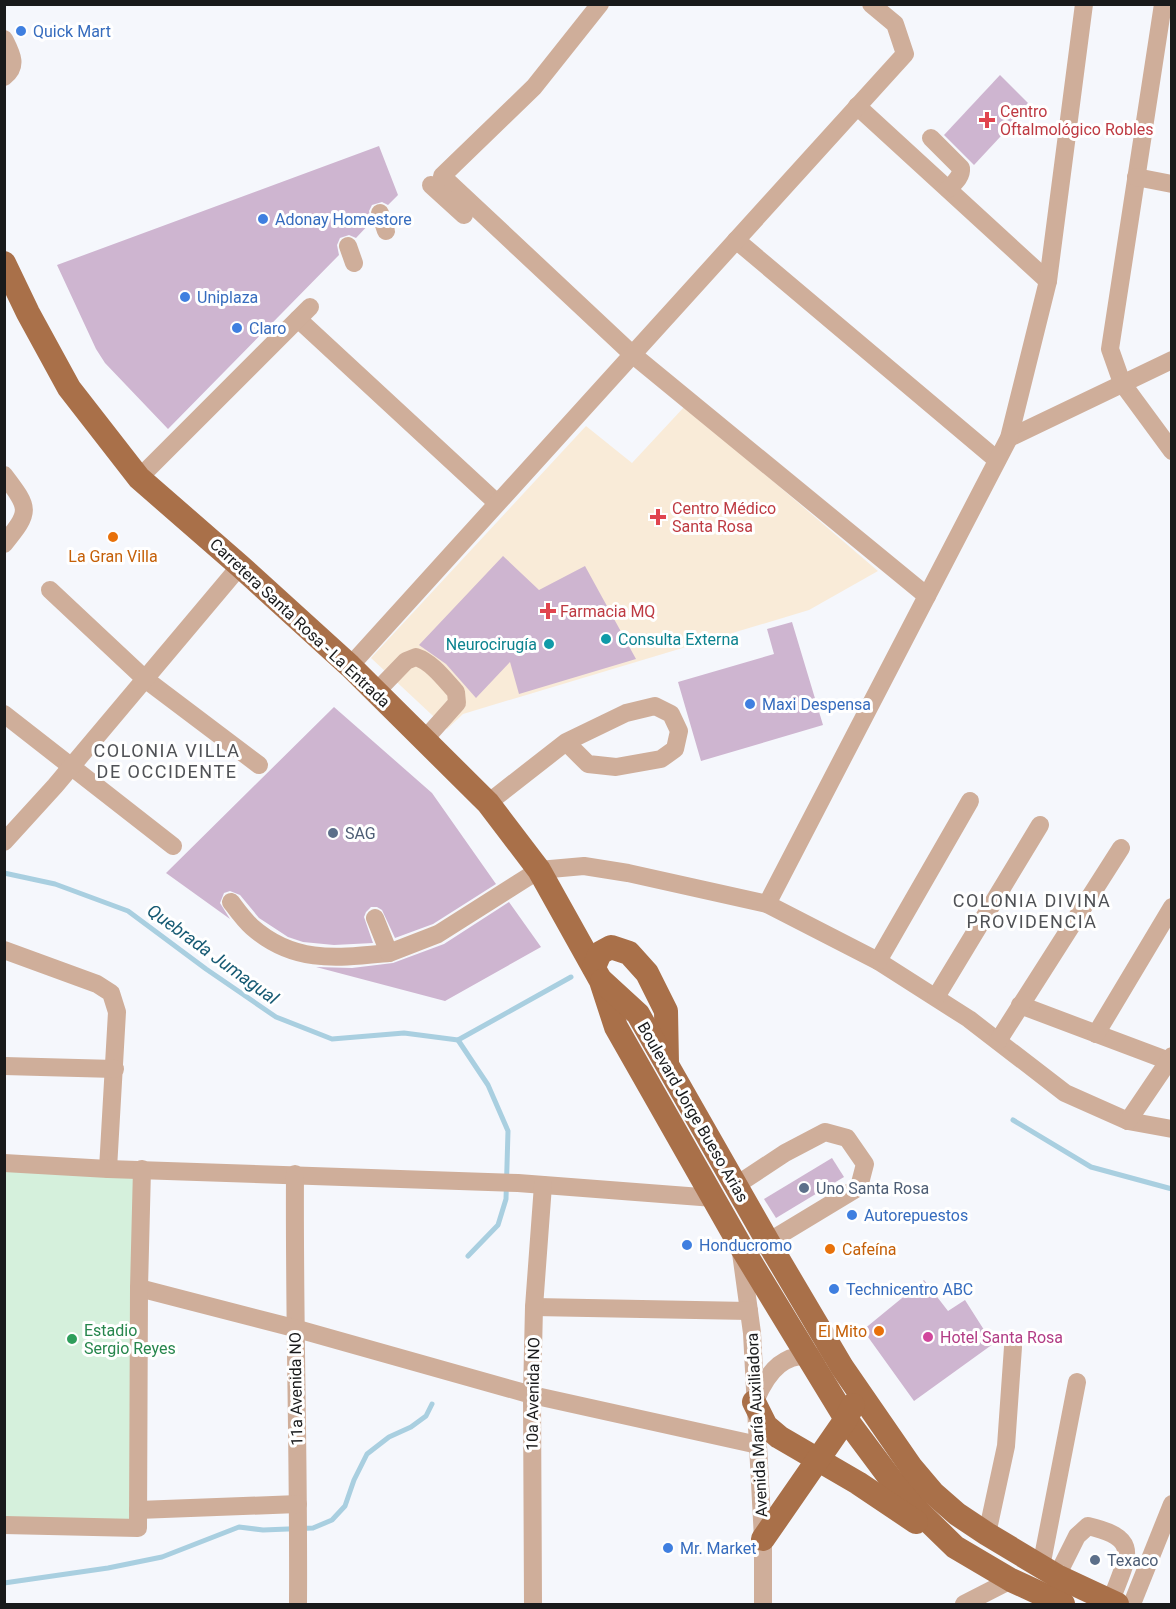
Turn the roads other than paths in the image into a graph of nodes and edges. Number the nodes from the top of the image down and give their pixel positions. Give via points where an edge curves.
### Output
1 (600, 4) edge
2 (871, 4) edge
3 (1084, 4) edge
4 (1162, 4) edge
5 (4, 39) edge
6 (1164, 42) edge
7 (4, 78) edge
8 (857, 106) junction
9 (922, 165) junction
10 (1136, 177) junction
11 (1172, 184) edge
12 (431, 185) dead end
13 (948, 189) junction
14 (380, 213) dead end
15 (464, 215) dead end
16 (386, 231) dead end
17 (736, 240) junction
18 (348, 246) dead end
19 (4, 263) edge
20 (354, 263) dead end
21 (1048, 281) junction
22 (632, 354) junction
23 (1172, 360) edge
24 (1122, 383) junction
25 (1009, 438) junction
26 (1172, 451) edge
27 (997, 460) junction
28 (4, 476) edge
29 (139, 478) junction
30 (497, 503) junction
31 (4, 544) edge
32 (240, 566) junction
33 (50, 590) dead end
34 (927, 596) junction
35 (350, 666) junction
36 (145, 679) junction
37 (376, 692) junction
38 (4, 714) edge
39 (424, 740) junction
40 (566, 742) junction
41 (259, 765) dead end
42 (70, 767) junction
43 (970, 801) dead end
44 (488, 803) junction
45 (1040, 825) dead end
46 (4, 842) edge
47 (173, 846) dead end
48 (1121, 848) dead end
49 (539, 870) junction
50 (231, 902) dead end
51 (767, 904) junction
52 (1172, 908) edge
53 (375, 918) dead end
54 (4, 950) edge
55 (389, 953) junction
56 (878, 961) junction
57 (598, 974) junction
58 (936, 997) junction
59 (1020, 1005) junction
60 (1096, 1034) junction
61 (998, 1041) junction
62 (1170, 1059) edge
63 (667, 1065) junction
64 (4, 1066) edge
65 (115, 1069) junction
66 (1128, 1120) junction
67 (1172, 1129) edge
68 (4, 1163) edge
69 (108, 1169) junction
70 (142, 1169) junction
71 (295, 1174) junction
72 (543, 1185) junction
73 (735, 1186) junction
74 (714, 1198) junction
75 (768, 1242) junction
76 (740, 1245) junction
77 (139, 1287) junction
78 (534, 1307) junction
79 (749, 1311) junction
80 (294, 1328) junction
81 (1013, 1347) dead end
82 (807, 1354) junction
83 (842, 1367) junction
84 (1077, 1382) dead end
85 (859, 1392) junction
86 (532, 1395) junction
87 (754, 1402) junction
88 (846, 1419) junction
89 (759, 1445) junction
90 (818, 1459) junction
91 (858, 1483) junction
92 (1172, 1504) edge
93 (786, 1505) junction
94 (138, 1510) junction
95 (298, 1511) junction
96 (4, 1525) edge
97 (987, 1534) junction
98 (763, 1539) junction
99 (955, 1547) junction
100 (1049, 1572) junction
101 (999, 1592) edge
102 (1120, 1603) edge
103 (298, 1605) edge
104 (533, 1605) edge
105 (763, 1605) edge
106 (964, 1605) edge
107 (1062, 1605) edge

1 - 22 street via 534,87 442,176
2 - 8 street via 895,24 905,54
3 - 21 street
4 - 6 street
5 - 7 street via 13,68
6 - 10 street
8 - 9 street
8 - 17 street
9 - 13 street
9 - 13 street via 935,142 961,168 959,178
10 - 11 street
10 - 24 street via 1110,349
12 - 15 street
13 - 21 street
14 - 16 street
17 - 22 street
17 - 27 street
18 - 20 street
19 - 29 main road, Carretera Santa Rosa - La Entrada via 69,388
21 - 25 street
22 - 30 street
22 - 34 street
23 - 24 street
24 - 25 street
24 - 26 street
25 - 27 street
27 - 34 street
28 - 31 street via 23,500 24,517
29 - 30 street via 304,313
29 - 32 main road, Carretera Santa Rosa - La Entrada
30 - 35 street
32 - 35 main road, Carretera Santa Rosa - La Entrada
32 - 36 street
33 - 36 street
34 - 51 street
35 - 37 main road, Carretera Santa Rosa - La Entrada
36 - 41 street
36 - 42 street
37 - 39 main road, Carretera Santa Rosa - La Entrada
37 - 39 street via 406,661 423,659 458,697 454,708
38 - 42 street
39 - 44 main road, Carretera Santa Rosa - La Entrada
40 - 40 street via 626,712 655,706 671,714 679,731 675,749 661,759 616,767 588,764
40 - 44 street
42 - 46 street
42 - 47 street
43 - 56 street
44 - 49 main road, Carretera Santa Rosa - La Entrada
45 - 58 street
48 - 59 street
49 - 51 street via 584,866
49 - 55 street via 438,934
49 - 57 main road, Carretera Santa Rosa - La Entrada
50 - 55 street via 251,927 286,950 310,956
51 - 56 street
52 - 60 street
53 - 55 street
54 - 65 street via 98,984 111,993 117,1012
56 - 58 street
57 - 63 main road, Boulevard Jorge Bueso Arias via 638,1014
57 - 63 main road via 600,953 611,947 629,953 647,973 666,1011
57 - 74 main road, Boulevard Jorge Bueso Arias via 616,1027
58 - 61 street
59 - 60 street
59 - 61 street
60 - 62 street
61 - 66 street via 1065,1093
62 - 66 street
63 - 73 main road, Boulevard Jorge Bueso Arias
64 - 65 street
65 - 69 street
66 - 67 street
68 - 69 street
69 - 70 street
70 - 71 street
70 - 77 street
71 - 72 street
71 - 80 street, 11a Avenida NO
72 - 74 street
72 - 78 street, 10a Avenida NO
73 - 75 main road, Boulevard Jorge Bueso Arias
73 - 75 street via 784,1153 825,1132 847,1138 864,1164 859,1187
74 - 76 main road, Boulevard Jorge Bueso Arias
75 - 83 main road, Boulevard Jorge Bueso Arias
76 - 79 street, Avenida María Auxiliadora
76 - 82 main road, Boulevard Jorge Bueso Arias
77 - 80 street
77 - 94 street
78 - 79 street
78 - 86 street, 10a Avenida NO
79 - 87 street, Avenida María Auxiliadora
80 - 86 street
80 - 95 street, 11a Avenida NO
81 - 97 street via 1006,1446
82 - 83 street
82 - 87 street via 788,1359 770,1372
82 - 88 main road, Boulevard Jorge Bueso Arias
83 - 85 main road, Boulevard Jorge Bueso Arias
84 - 100 street
85 - 88 main road
85 - 97 main road, Boulevard Jorge Bueso Arias via 933,1493
86 - 89 street
86 - 104 street, 10a Avenida NO
87 - 89 street, Avenida María Auxiliadora
87 - 90 main road via 766,1426
88 - 90 main road
88 - 99 main road, Boulevard Jorge Bueso Arias via 917,1510
89 - 98 street, Avenida María Auxiliadora
90 - 91 main road
90 - 93 main road
91 - 93 main road via 825,1482 804,1490
91 - 99 main road
92 - 102 street
93 - 98 main road
94 - 95 street
94 - 96 street via 138,1528
95 - 103 street, 11a Avenida NO
97 - 100 main road, Boulevard Jorge Bueso Arias
98 - 105 street, Avenida María Auxiliadora
99 - 101 main road, Boulevard Jorge Bueso Arias
100 - 102 main road, Boulevard Jorge Bueso Arias
100 - 102 street via 1088,1526 1110,1531 1123,1541 1127,1554
101 - 106 street
101 - 107 main road, Boulevard Jorge Bueso Arias

